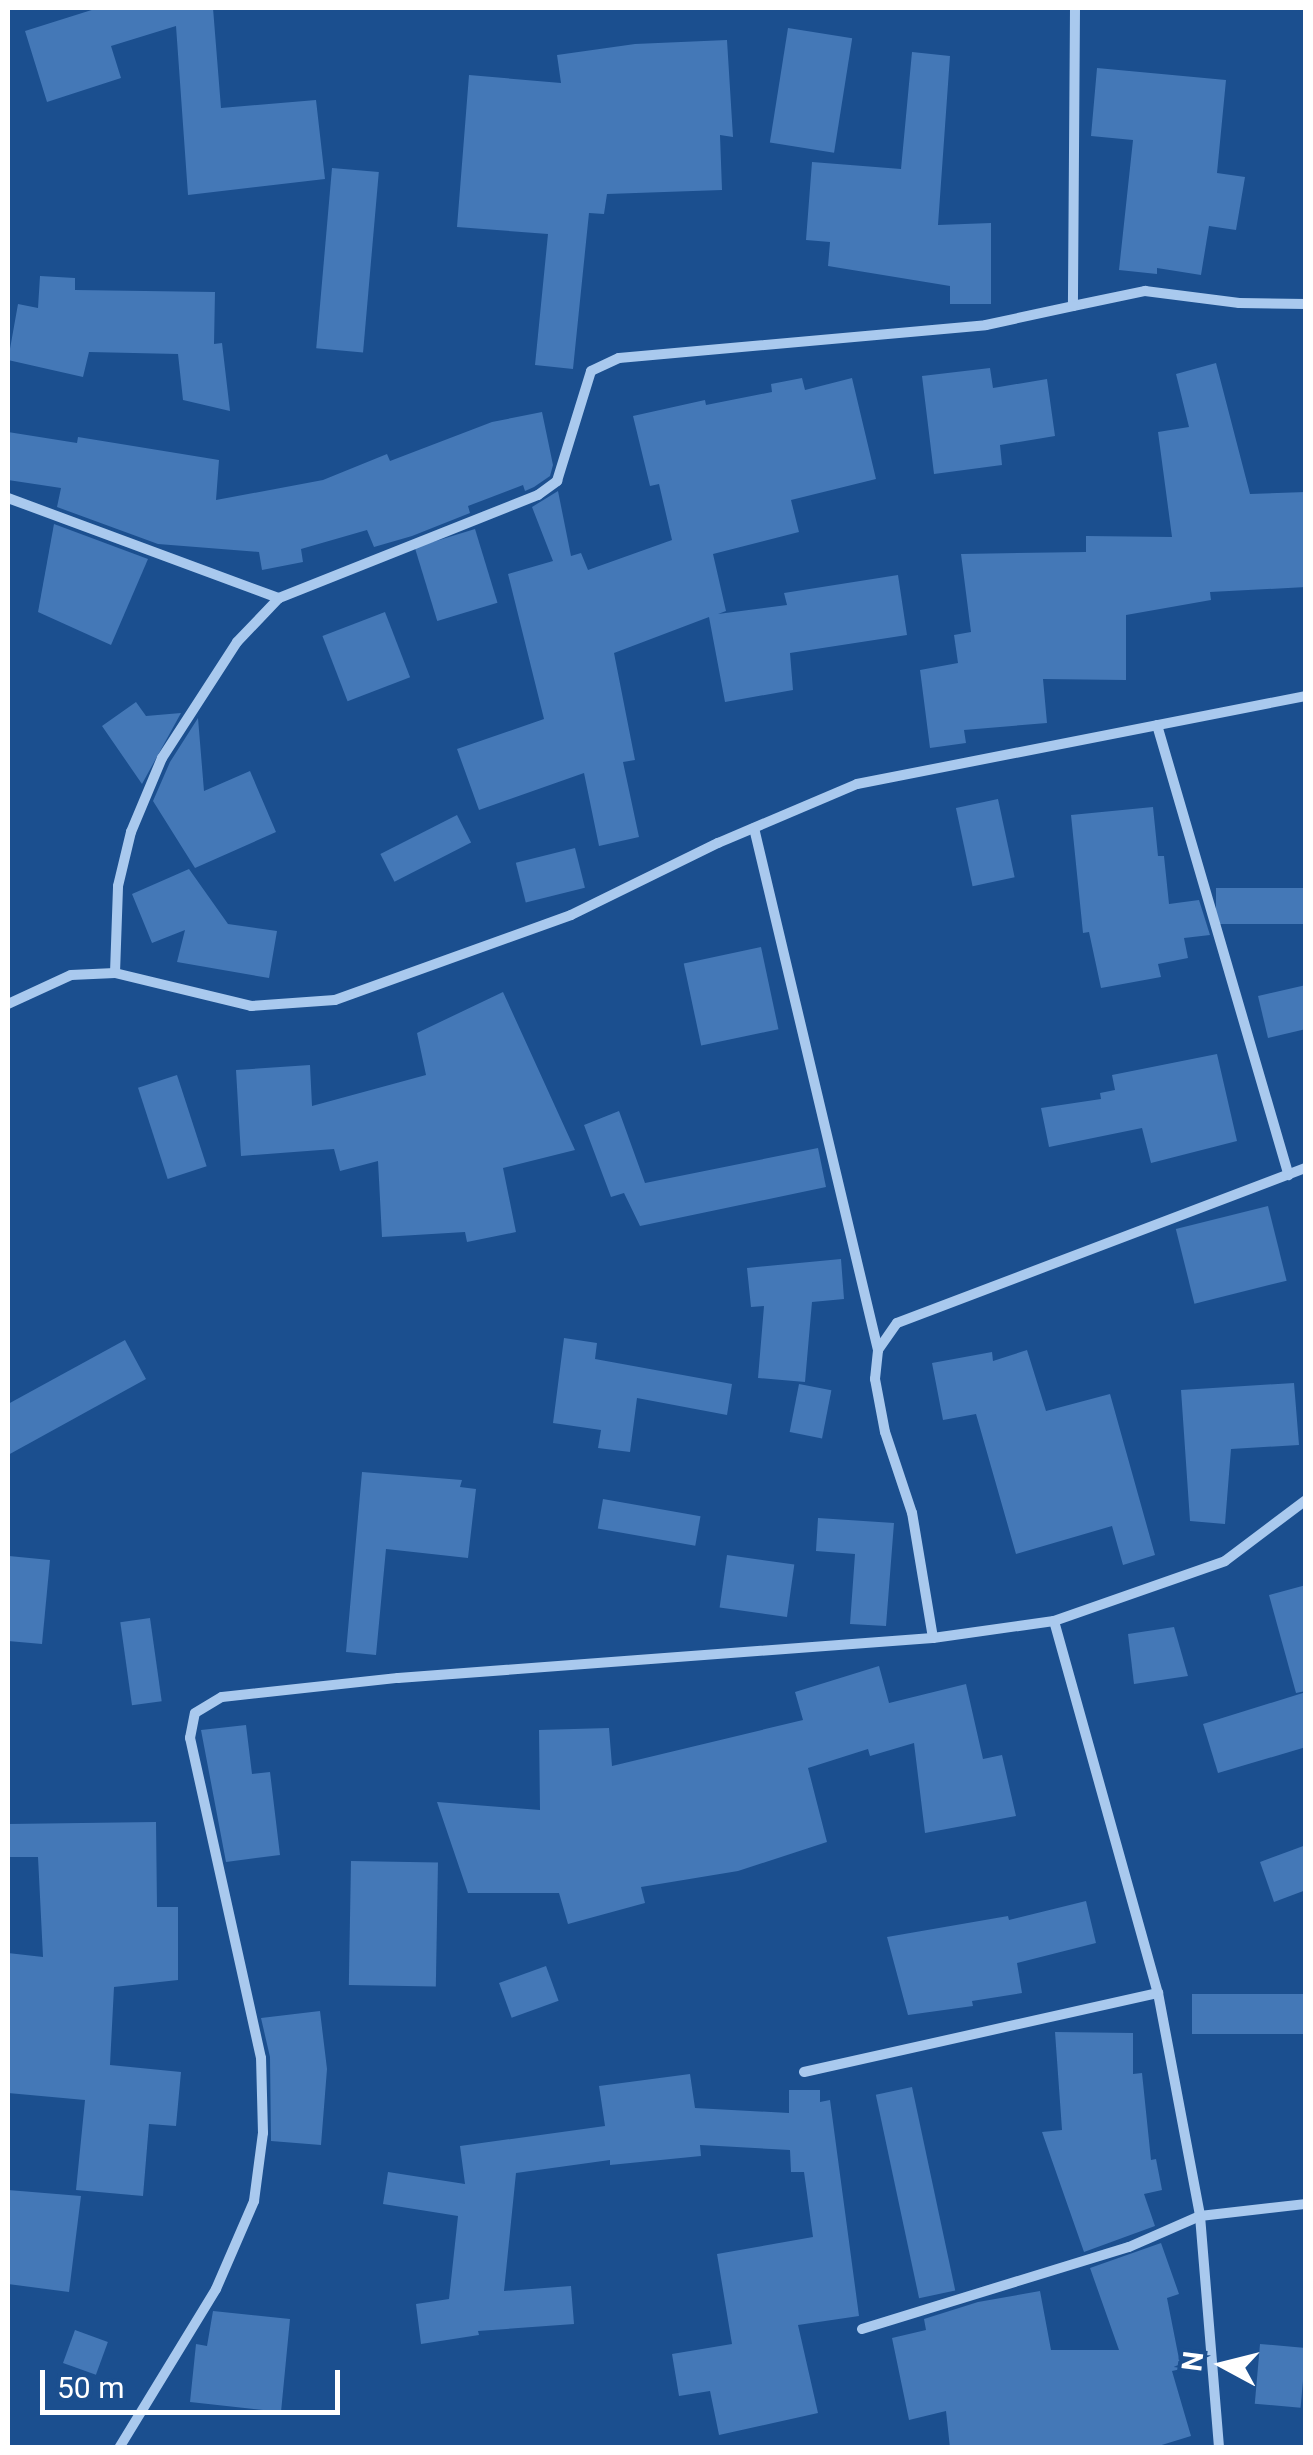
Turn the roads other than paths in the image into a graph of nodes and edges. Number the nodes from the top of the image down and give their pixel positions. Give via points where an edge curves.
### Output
1 (1075, 8) edge
2 (1306, 304) edge
3 (1074, 306) junction
4 (8, 498) edge
5 (280, 598) junction
6 (1306, 696) edge
7 (1157, 726) junction
8 (754, 828) junction
9 (115, 973) junction
10 (8, 1004) edge
11 (1306, 1168) edge
12 (1289, 1175) junction
13 (878, 1350) junction
14 (1306, 1500) edge
15 (1054, 1621) junction
16 (933, 1638) junction
17 (1158, 1993) junction
18 (804, 2072) dead end
19 (1306, 2204) edge
20 (1200, 2216) junction
21 (862, 2329) dead end
22 (119, 2448) edge
23 (1219, 2448) edge

1 - 3 street
2 - 3 street via 1145,291
3 - 5 street via 986,326 619,358 591,371 557,481 538,495
4 - 5 street
5 - 9 street via 237,642 162,758 131,832 118,886
6 - 7 street
7 - 8 street via 857,784
7 - 12 street
8 - 9 street via 572,915 335,1000 251,1006
8 - 13 street
9 - 10 street via 72,975
11 - 12 street
12 - 13 street via 897,1323
13 - 16 street via 875,1380 912,1513
14 - 15 street via 1225,1561
15 - 16 street
15 - 17 street
16 - 22 street via 378,1680 222,1697 195,1713 190,1738 260,2058 263,2133 254,2202 216,2289
17 - 18 street
17 - 20 street
19 - 20 street
20 - 21 street via 1129,2246
20 - 23 street

